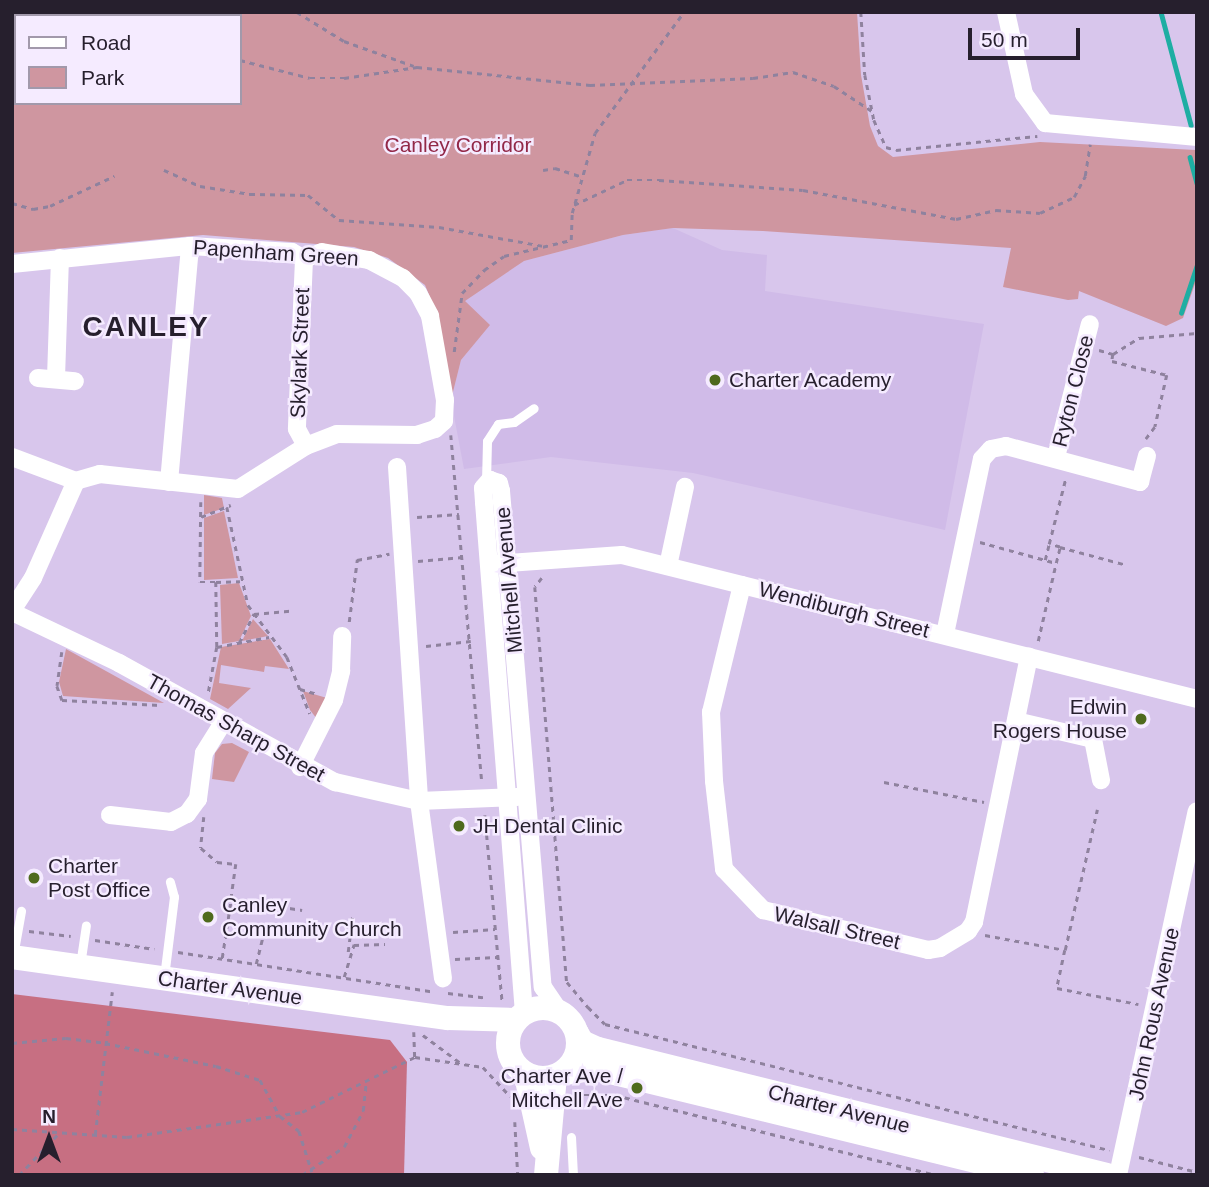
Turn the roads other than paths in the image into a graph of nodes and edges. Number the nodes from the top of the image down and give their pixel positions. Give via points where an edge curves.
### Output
1 (1006, 12) edge
2 (1197, 137) edge
3 (190, 246) junction
4 (60, 258) junction
5 (304, 259) junction
6 (12, 264) edge
7 (1090, 324) dead end
8 (75, 381) dead end
9 (534, 408) dead end
10 (306, 446) junction
11 (1147, 456) road end
12 (12, 457) edge
13 (1063, 459) junction
14 (397, 467) dead end
15 (76, 481) junction
16 (169, 482) junction
17 (486, 482) junction
18 (685, 487) dead end
19 (507, 561) junction
20 (489, 565) junction
21 (668, 566) junction
22 (742, 585) junction
23 (12, 611) edge
24 (945, 634) junction
25 (342, 636) road end
26 (1031, 657) junction
27 (1197, 699) edge
28 (1016, 721) junction
29 (223, 722) junction
30 (300, 767) junction
31 (1101, 780) dead end
32 (527, 796) junction
33 (506, 797) junction
34 (419, 802) junction
35 (1197, 811) edge
36 (110, 815) dead end
37 (170, 882) dead end
38 (22, 911) dead end
39 (86, 925) dead end
40 (13, 957) edge
41 (80, 967) junction
42 (442, 969) road end
43 (164, 978) junction
44 (516, 1006) junction
45 (558, 1009) junction
46 (448, 1018) junction
47 (578, 1033) junction
48 (509, 1054) junction
49 (526, 1076) junction
50 (561, 1082) junction
51 (571, 1137) dead end
52 (546, 1170) edge
53 (573, 1175) edge
54 (1032, 1175) edge
55 (1107, 1175) edge
56 (1118, 1175) edge

1 - 2 street via 1015,70 1028,106 1045,123
3 - 4 street, Papenham Green
3 - 5 street, Papenham Green via 292,252
3 - 16 street
4 - 6 street, Papenham Green
4 - 8 street via 47,378
5 - 10 street, Skylark Street via 297,429
5 - 10 street, Papenham Green via 322,252 369,260 403,278 430,316 445,400 444,421 417,435 337,434
7 - 13 street, Ryton Close
9 - 17 lane via 514,422 498,424 487,441
10 - 16 street via 250,484 224,487
11 - 13 street via 1140,482
12 - 15 street
13 - 24 street via 1006,446 990,449 982,459
14 - 34 street
15 - 16 street via 100,474
15 - 23 street via 33,578
17 - 19 street, Mitchell Avenue via 496,481 501,486
17 - 20 street, Mitchell Avenue
18 - 21 street
19 - 20 street, Wendiburgh Street
19 - 21 street, Wendiburgh Street via 609,554
19 - 32 street, Mitchell Avenue
20 - 33 street, Mitchell Avenue
21 - 22 street, Wendiburgh Street
22 - 24 street, Wendiburgh Street
22 - 28 street, Walsall Street via 711,712 724,869 763,910 929,950 968,931 974,922
23 - 29 street, Thomas Sharp Street
24 - 26 street, Wendiburgh Street
25 - 30 street via 334,699
26 - 27 street, Wendiburgh Street
26 - 28 street
28 - 31 street via 1093,739
29 - 30 street, Thomas Sharp Street
29 - 36 street via 204,753 198,799 187,814 171,822
30 - 34 street, Thomas Sharp Street via 335,782
32 - 33 street, Thomas Sharp Street
32 - 45 street, Mitchell Avenue via 543,987
33 - 34 street, Thomas Sharp Street
33 - 44 street, Mitchell Avenue
34 - 42 street
35 - 56 street, John Rous Avenue
37 - 43 lane via 174,897
38 - 40 lane
39 - 41 lane
40 - 41 street, Charter Avenue
41 - 43 street, Charter Avenue
43 - 46 street, Charter Avenue via 413,1021
44 - 45 street
44 - 46 street, Charter Avenue
44 - 48 street
45 - 47 street via 568,1015
46 - 48 street, Charter Avenue
47 - 50 street via 572,1062
47 - 55 street, Charter Avenue via 582,1041 598,1049
48 - 49 street
49 - 50 street
49 - 52 street via 525,1118
50 - 52 street
50 - 54 street, Charter Avenue via 594,1068
51 - 53 lane

